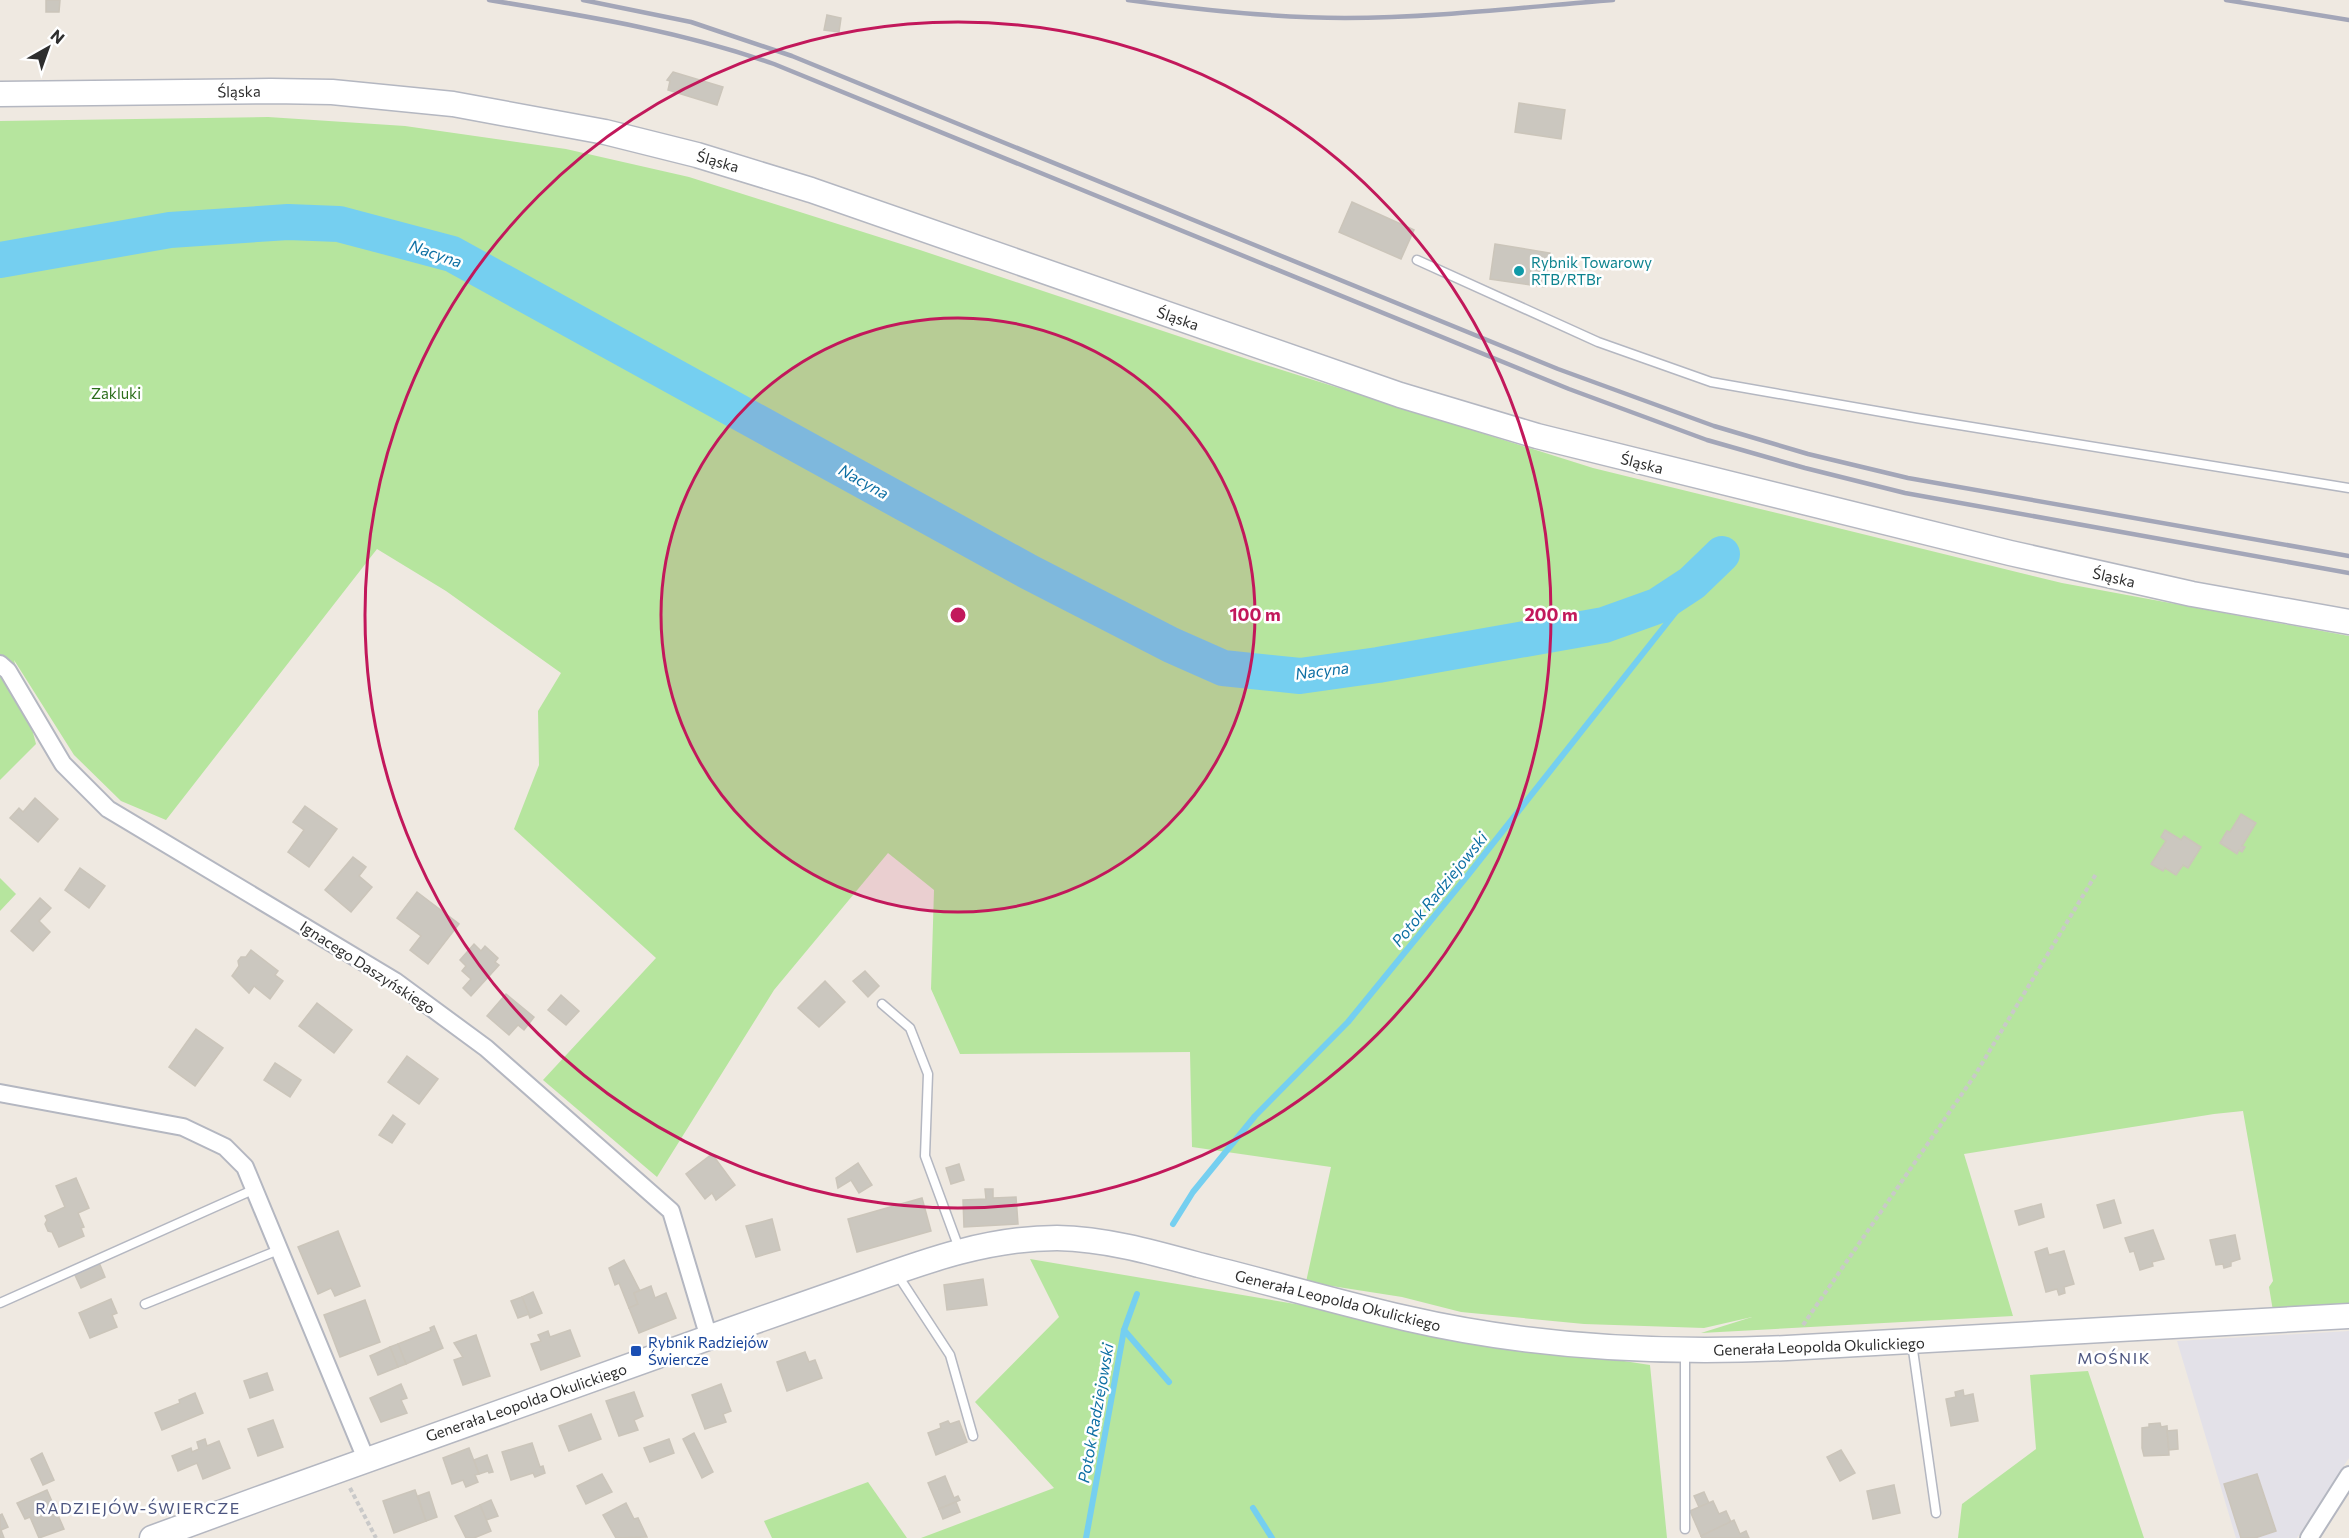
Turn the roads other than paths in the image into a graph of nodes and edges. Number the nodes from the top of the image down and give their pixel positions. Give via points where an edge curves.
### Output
1 (0, 94) edge
2 (1417, 260) dead end
3 (2349, 488) edge
4 (2349, 622) edge
5 (0, 664) edge
6 (882, 1004) dead end
7 (0, 1093) edge
8 (255, 1188) junction
9 (281, 1250) junction
10 (960, 1251) junction
11 (895, 1271) junction
12 (0, 1303) edge
13 (145, 1304) dead end
14 (2349, 1316) edge
15 (709, 1338) junction
16 (1912, 1342) junction
17 (1685, 1351) junction
18 (973, 1436) dead end
19 (366, 1459) junction
20 (2349, 1475) edge
21 (1936, 1513) dead end
22 (1685, 1529) dead end
23 (152, 1538) edge
24 (2309, 1538) edge

1 - 4 street, Śląska via 332,92 462,106 605,132 811,190 1400,395 1537,436 2010,554 2202,596
2 - 3 lane via 1598,342 1711,382
5 - 15 street, Ignacego Daszyńskiego via 8,671 63,764 108,809 395,981 486,1048 671,1211
6 - 10 lane via 910,1028 928,1074 925,1156
7 - 8 street via 183,1127 225,1147 245,1167
8 - 9 street
8 - 12 lane
9 - 13 lane
9 - 19 street
10 - 11 street, Generała Leopolda Okulickiego
10 - 17 street, Generała Leopolda Okulickiego via 1020,1240 1096,1241 1454,1329
11 - 15 street, Generała Leopolda Okulickiego
11 - 18 lane via 950,1355
14 - 16 street, Generała Leopolda Okulickiego
15 - 19 street, Generała Leopolda Okulickiego
16 - 17 street, Generała Leopolda Okulickiego
16 - 21 lane
17 - 22 lane
19 - 23 street, Generała Leopolda Okulickiego
20 - 24 street

